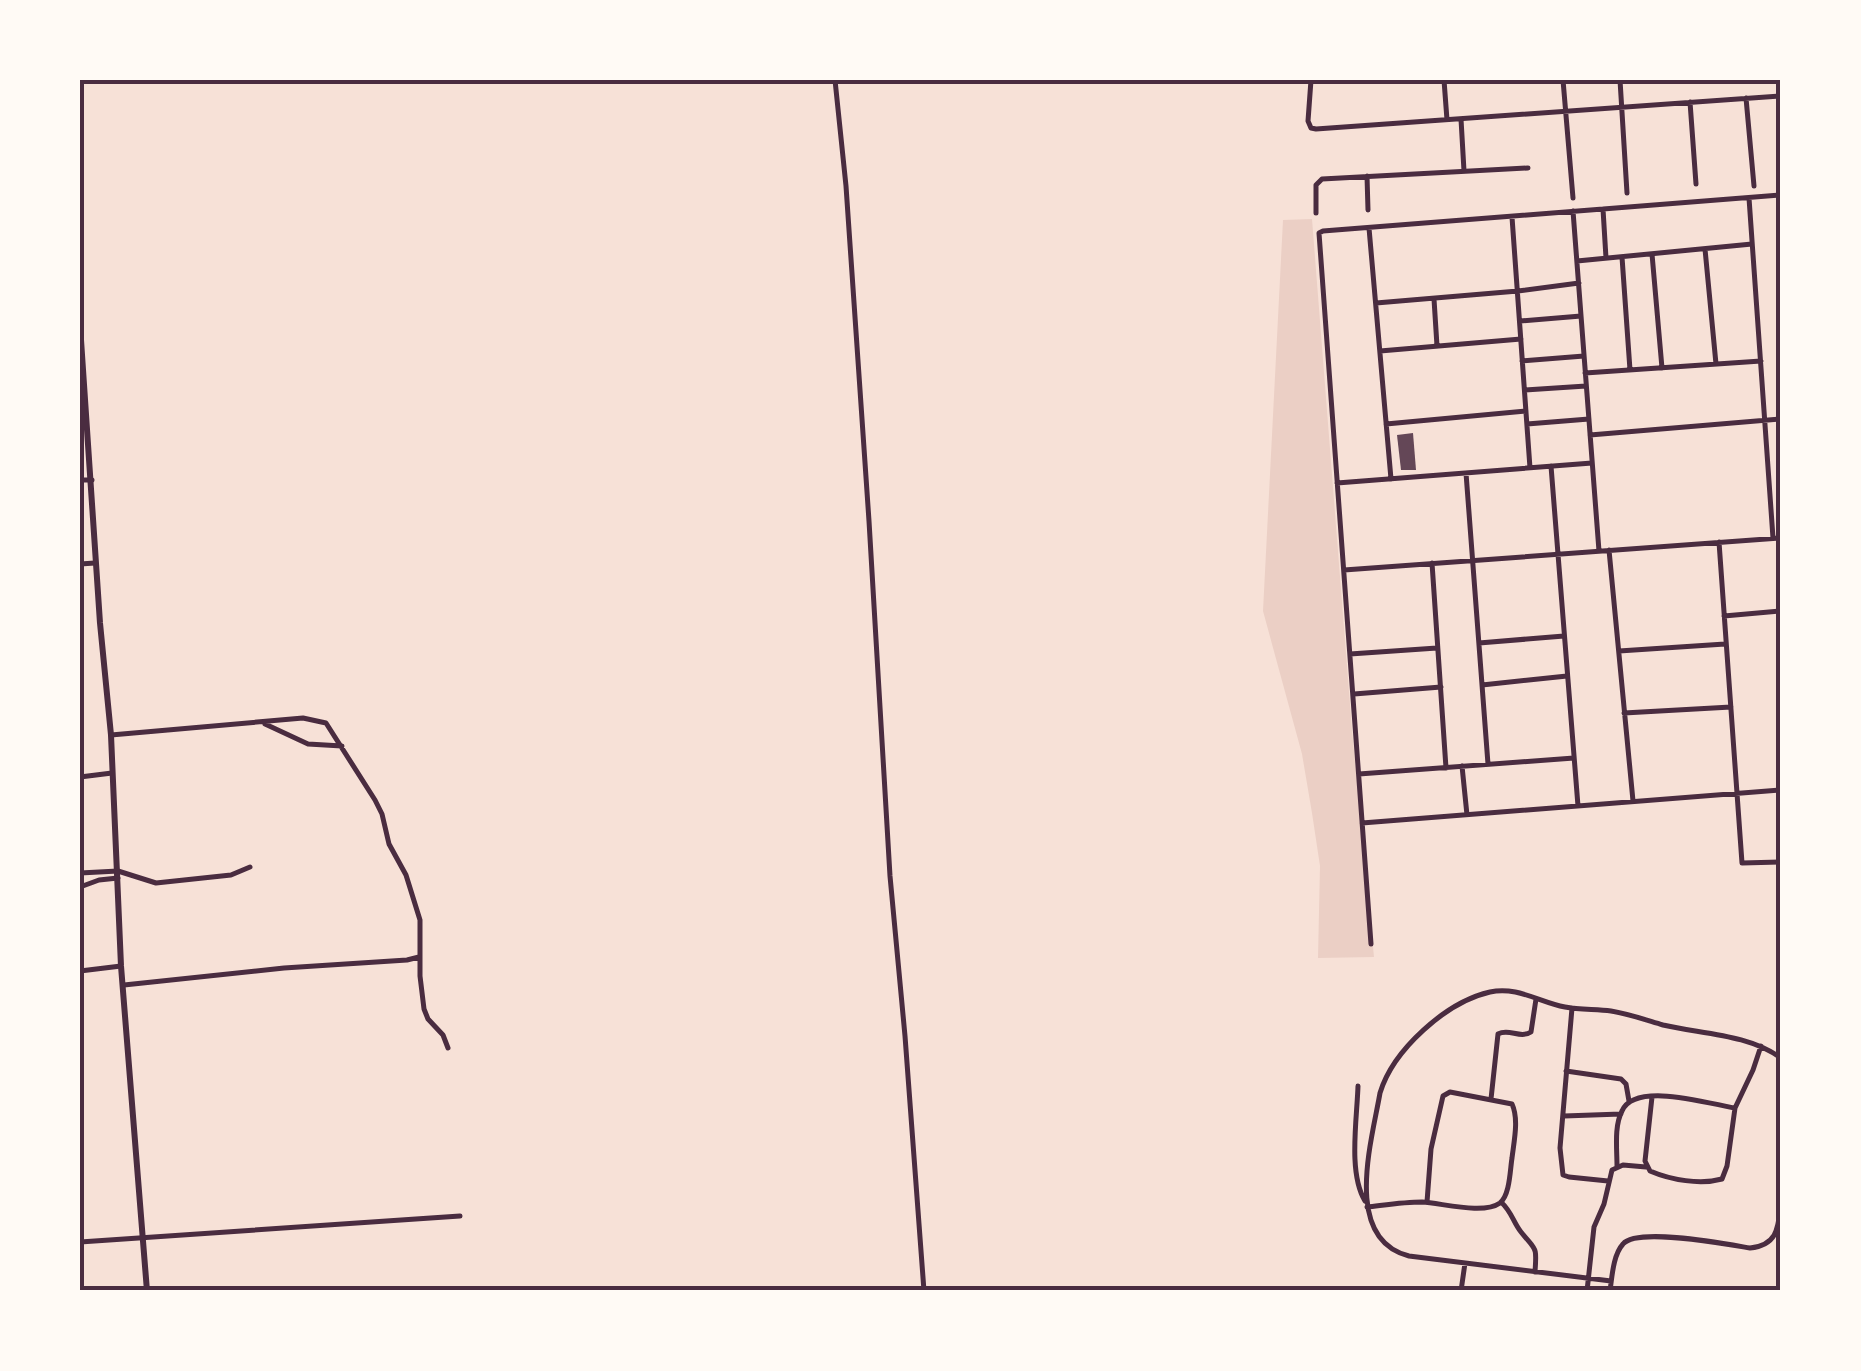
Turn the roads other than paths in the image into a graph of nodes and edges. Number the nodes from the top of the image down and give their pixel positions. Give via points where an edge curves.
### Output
1 (835, 80) edge
2 (1311, 80) edge
3 (1444, 80) edge
4 (1563, 80) edge
5 (1620, 80) edge
6 (1781, 96) edge
7 (1746, 98) junction
8 (1690, 102) junction
9 (1621, 107) junction
10 (1566, 111) junction
11 (1461, 119) junction
12 (1447, 120) junction
13 (1528, 168) dead end
14 (1464, 171) junction
15 (1366, 176) junction
16 (1696, 184) dead end
17 (1754, 186) dead end
18 (1627, 193) dead end
19 (1781, 195) edge
20 (1574, 198) dead end
21 (1749, 198) junction
22 (1603, 209) junction
23 (1368, 210) dead end
24 (1574, 211) junction
25 (1316, 213) dead end
26 (1512, 216) junction
27 (1370, 227) junction
28 (1752, 244) junction
29 (1705, 248) junction
30 (1652, 254) junction
31 (1622, 256) junction
32 (1606, 258) junction
33 (1577, 261) junction
34 (1579, 283) junction
35 (1518, 291) junction
36 (1434, 298) junction
37 (1376, 303) junction
38 (1581, 316) junction
39 (1520, 321) junction
40 (80, 326) edge
41 (1521, 339) junction
42 (1437, 346) junction
43 (1380, 351) junction
44 (1584, 356) junction
45 (1522, 361) junction
46 (1760, 361) junction
47 (1716, 364) junction
48 (1662, 368) junction
49 (1630, 370) junction
50 (1586, 373) junction
51 (1586, 386) junction
52 (1524, 390) junction
53 (1526, 411) junction
54 (1589, 419) junction
55 (1781, 419) edge
56 (1765, 420) junction
57 (1386, 424) junction
58 (1527, 424) junction
59 (1590, 434) junction
60 (1592, 463) junction
61 (1551, 466) junction
62 (1530, 468) junction
63 (1466, 473) junction
64 (1391, 478) junction
65 (80, 480) edge
66 (92, 480) junction
67 (1337, 483) junction
68 (1777, 538) edge
69 (1719, 542) junction
70 (1609, 550) junction
71 (1599, 551) junction
72 (1558, 554) junction
73 (1472, 560) junction
74 (95, 563) junction
75 (80, 564) edge
76 (1432, 564) junction
77 (1344, 570) junction
78 (1781, 611) edge
79 (1724, 616) junction
80 (1564, 636) junction
81 (1478, 642) junction
82 (1726, 644) junction
83 (1438, 648) junction
84 (1619, 651) junction
85 (1350, 654) junction
86 (1568, 676) junction
87 (1482, 684) junction
88 (1441, 686) junction
89 (1353, 694) junction
90 (1731, 707) junction
91 (1624, 713) junction
92 (262, 722) junction
93 (110, 735) junction
94 (342, 746) junction
95 (1574, 758) junction
96 (1488, 764) junction
97 (1462, 766) junction
98 (1446, 768) junction
99 (112, 773) junction
100 (1358, 774) junction
101 (80, 777) edge
102 (1781, 790) edge
103 (1738, 794) junction
104 (1633, 802) junction
105 (1578, 806) junction
106 (1467, 815) junction
107 (1362, 824) junction
108 (1781, 862) edge
109 (250, 867) dead end
110 (80, 873) edge
111 (118, 874) junction
112 (80, 887) edge
113 (1371, 944) dead end
114 (419, 956) junction
115 (122, 966) junction
116 (80, 971) edge
117 (124, 985) junction
118 (1536, 998) junction
119 (1572, 1008) junction
120 (1761, 1046) junction
121 (448, 1048) dead end
122 (1781, 1058) edge
123 (1566, 1071) junction
124 (1358, 1086) dead end
125 (1652, 1097) junction
126 (1491, 1098) junction
127 (1630, 1102) junction
128 (1735, 1108) junction
129 (1620, 1114) junction
130 (1562, 1116) junction
131 (1617, 1166) junction
132 (1646, 1167) junction
133 (1608, 1181) junction
134 (1427, 1202) junction
135 (1502, 1202) junction
136 (1366, 1204) junction
137 (1781, 1205) edge
138 (460, 1216) dead end
139 (143, 1236) junction
140 (80, 1242) edge
141 (1464, 1263) junction
142 (1535, 1272) junction
143 (1588, 1279) junction
144 (1612, 1282) junction
145 (147, 1291) edge
146 (924, 1291) edge
147 (1461, 1291) edge
148 (1587, 1291) edge
149 (1610, 1291) edge

1 - 146 street
2 - 12 street via 1308,121 1316,130
3 - 12 street
4 - 10 street
5 - 9 street
6 - 7 street
7 - 8 street
7 - 17 street
8 - 9 street
8 - 16 street
9 - 10 street
9 - 18 street
10 - 11 street
10 - 20 street
11 - 12 street
11 - 14 street
13 - 14 street
14 - 15 street
15 - 23 street
15 - 25 street via 1319,180
19 - 21 street
21 - 22 street
21 - 28 street
22 - 24 street
22 - 32 street
24 - 26 street
24 - 33 street
26 - 27 street
26 - 35 street
27 - 37 street
27 - 67 street via 1323,231 1318,238
28 - 29 street
28 - 46 street
29 - 30 street
29 - 47 street
30 - 31 street
30 - 48 street
31 - 32 street
31 - 49 street
32 - 33 street
33 - 34 street
34 - 35 street
34 - 38 street
35 - 36 street
35 - 39 street
36 - 37 street
36 - 42 street
37 - 43 street
38 - 39 street
38 - 44 street
39 - 41 street
40 - 66 street
41 - 42 street
41 - 45 street
42 - 43 street
43 - 57 street
44 - 45 street
44 - 50 street
45 - 52 street
46 - 47 street
46 - 56 street
47 - 48 street
48 - 49 street
49 - 50 street
50 - 51 street
51 - 52 street
51 - 54 street
52 - 53 street
53 - 57 street
53 - 58 street
54 - 58 street
54 - 59 street
55 - 56 street
56 - 59 street
56 - 68 street
57 - 64 street
58 - 62 street
59 - 60 street
60 - 61 street
60 - 71 street
61 - 62 street
61 - 72 street
62 - 63 street
63 - 64 street
63 - 73 street
64 - 67 street
65 - 66 street
66 - 74 street
67 - 77 street
68 - 69 street
69 - 70 street
69 - 79 street
70 - 71 street
70 - 84 street
71 - 72 street
72 - 73 street
72 - 80 street
73 - 76 street
73 - 81 street
74 - 75 street
74 - 93 street
76 - 77 street
76 - 83 street
77 - 85 street
78 - 79 street
79 - 82 street
80 - 81 street
80 - 86 street
81 - 87 street
82 - 84 street
82 - 90 street
83 - 85 street
83 - 88 street
84 - 91 street
85 - 89 street
86 - 87 street
86 - 95 street
87 - 96 street
88 - 89 street
88 - 98 street
89 - 100 street
90 - 91 street
90 - 103 street
91 - 104 street
92 - 93 street
92 - 94 street via 308,744
92 - 94 street via 322,721
93 - 99 street
94 - 114 street via 378,806 388,844 406,875 420,920
95 - 96 street
95 - 105 street
96 - 97 street
97 - 98 street
97 - 106 street
98 - 100 street
99 - 101 street
99 - 111 street
100 - 107 street
102 - 103 street
103 - 104 street
103 - 108 street via 1742,863
104 - 105 street
105 - 106 street
106 - 107 street
107 - 113 street
109 - 111 street via 156,883
110 - 111 street
111 - 112 street
111 - 115 street
114 - 117 street
114 - 121 street via 426,1014
115 - 116 street
115 - 117 street
117 - 139 street
118 - 119 street
118 - 126 street via 1531,1032 1498,1034
118 - 136 street via 1502,990 1467,1000 1432,1022 1399,1056 1380,1092
119 - 120 street
119 - 123 street
120 - 122 street
120 - 128 street
123 - 127 street via 1622,1079
123 - 130 street
124 - 136 street via 1357,1185
125 - 127 street
125 - 128 street
125 - 132 street
126 - 134 street via 1443,1096
126 - 135 street via 1512,1104 1516,1114
127 - 129 street
128 - 132 street via 1722,1179 1675,1178
129 - 130 street
129 - 131 street
130 - 133 street via 1563,1175
131 - 132 street
131 - 133 street
133 - 143 street
134 - 135 street via 1476,1208
134 - 136 street
135 - 142 street via 1536,1249
136 - 141 street via 1375,1231 1394,1250
137 - 144 street via 1766,1245 1633,1237 1621,1246
138 - 139 street
139 - 140 street
139 - 145 street
141 - 142 street
141 - 147 street
142 - 143 street
143 - 144 street
143 - 148 street
144 - 149 street

